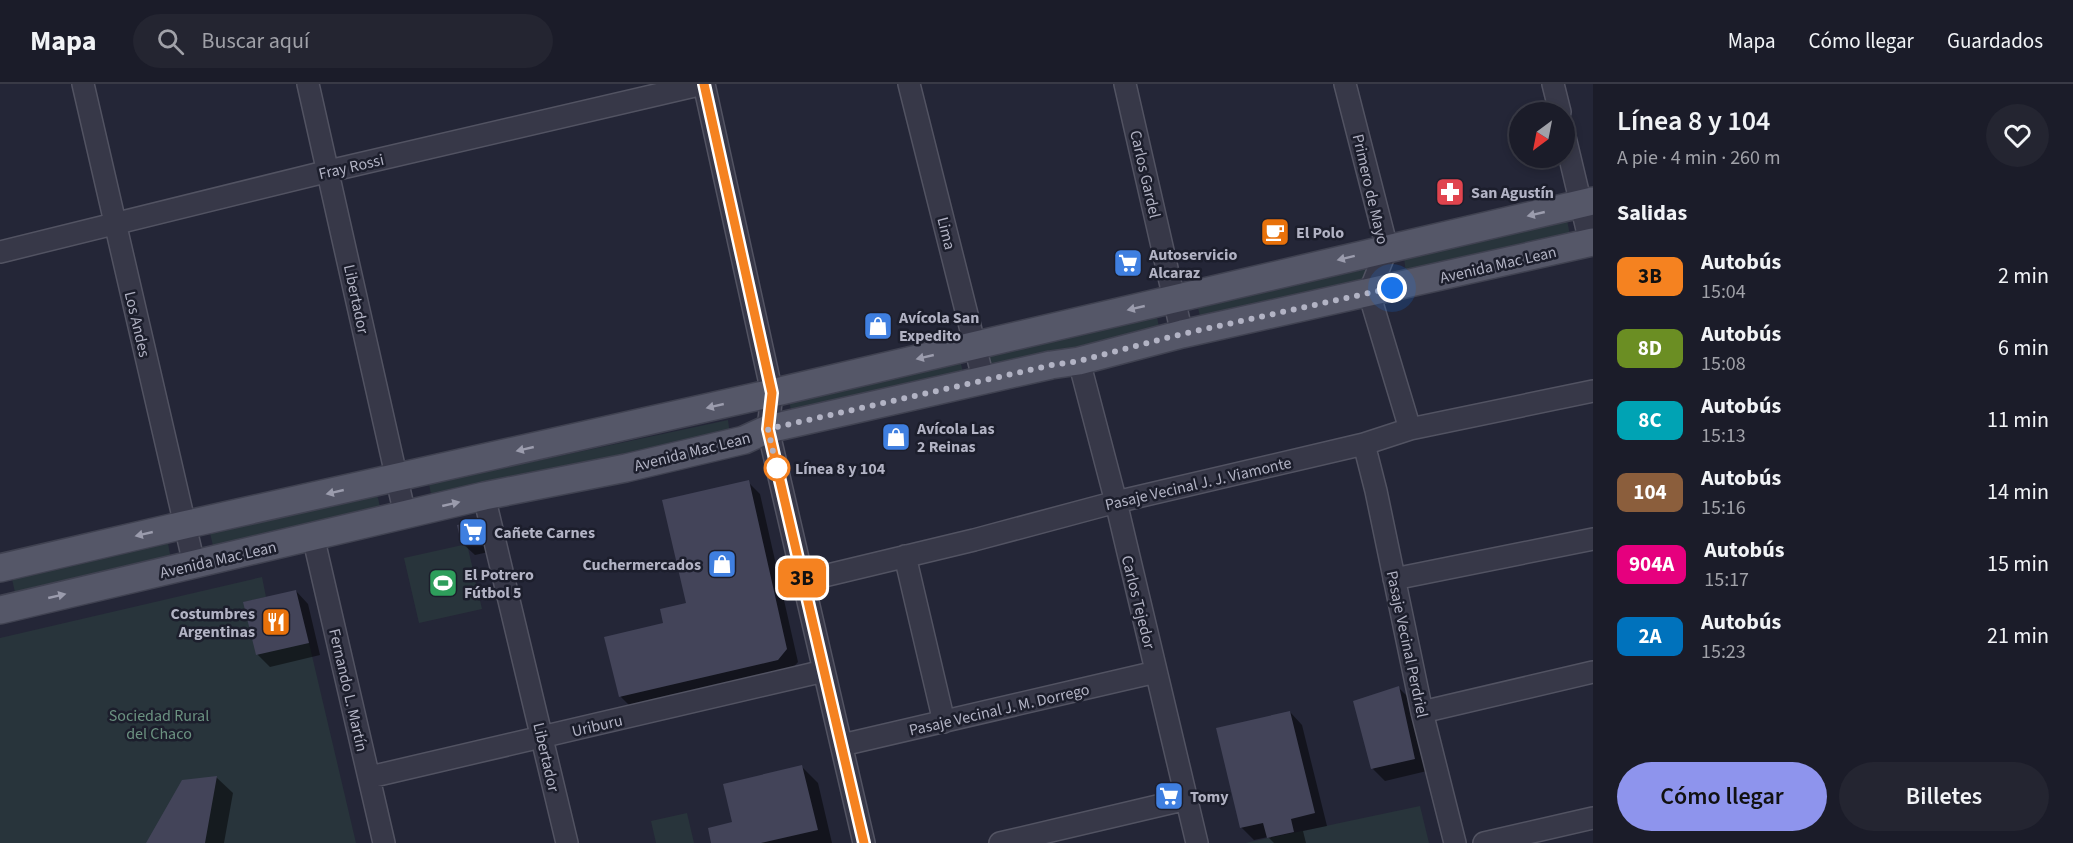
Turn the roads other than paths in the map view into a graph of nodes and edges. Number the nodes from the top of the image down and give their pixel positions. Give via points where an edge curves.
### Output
1 (83, 84) edge
2 (308, 84) edge
3 (703, 84) edge
4 (909, 84) edge
5 (1125, 84) edge
6 (1345, 84) edge
7 (1553, 84) edge
8 (1558, 102) edge
9 (1575, 166) edge
10 (329, 171) junction
11 (1587, 202) edge
12 (116, 223) junction
13 (1591, 242) edge
14 (1387, 248) junction
15 (0, 252) edge
16 (1370, 293) junction
17 (1174, 298) junction
18 (1182, 334) junction
19 (976, 345) junction
20 (1079, 361) junction
21 (984, 382) junction
22 (1593, 392) edge
23 (772, 393) junction
24 (768, 429) junction
25 (1410, 429) junction
26 (1364, 444) junction
27 (396, 478) junction
28 (484, 496) junction
29 (1116, 502) junction
30 (405, 515) junction
31 (184, 525) junction
32 (313, 537) junction
33 (1593, 539) edge
34 (905, 556) junction
35 (194, 564) junction
36 (0, 568) edge
37 (1394, 579) junction
38 (803, 581) junction
39 (0, 610) edge
40 (824, 671) junction
41 (1156, 672) junction
42 (1593, 672) edge
43 (1422, 712) junction
44 (944, 722) junction
45 (542, 738) junction
46 (842, 745) junction
47 (370, 777) junction
48 (1186, 800) junction
49 (1593, 818) edge
50 (384, 843) edge
51 (567, 843) edge
52 (864, 843) edge
53 (1000, 843) edge
54 (1197, 843) edge
55 (1455, 843) edge
56 (1484, 843) edge

1 - 12 street, Los Andes
2 - 10 street, Libertador
3 - 10 street, Fray Rossi
3 - 23 street
4 - 19 street, Lima
5 - 17 street, Carlos Gardel
6 - 14 street, Primero de Mayo
7 - 8 street
9 - 11 street
10 - 12 street, Fray Rossi
10 - 27 street, Libertador
11 - 13 street
11 -> 14 main road
12 - 15 street, Fray Rossi
12 - 31 street, Los Andes
13 - 16 main road, Avenida Mac Lean
14 - 16 street, Primero de Mayo
14 -> 17 main road
16 - 18 main road, Avenida Mac Lean
16 - 25 street
17 - 18 street, Carlos Gardel
17 -> 19 main road
18 - 20 main road, Avenida Mac Lean
19 - 21 street, Lima
19 -> 23 main road
20 - 21 main road, Avenida Mac Lean
20 - 29 street, Carlos Tejedor
21 - 24 main road, Avenida Mac Lean
22 - 25 street, Pasaje Vecinal J. J. Viamonte
23 - 24 street
23 -> 27 main road
24 - 28 main road, Avenida Mac Lean via 744,440 626,468
24 - 38 street
25 - 26 street, Pasaje Vecinal J. J. Viamonte
26 - 29 street, Pasaje Vecinal J. J. Viamonte
26 - 37 street, Pasaje Vecinal Perdriel
27 - 30 street, Libertador
27 -> 31 main road
30 -> 28 main road, Avenida Mac Lean
28 - 45 street, Libertador
29 - 34 street, Pasaje Vecinal J. J. Viamonte
29 - 41 street, Carlos Tejedor
30 - 32 main road, Avenida Mac Lean
31 - 35 street, Los Andes
31 -> 36 main road
32 - 35 main road, Avenida Mac Lean
32 - 47 street, Fernando L. Martín
33 - 37 street
34 - 38 street, Pasaje Vecinal J. J. Viamonte
34 - 44 street
39 -> 35 main road, Avenida Mac Lean
37 - 43 street, Pasaje Vecinal Perdriel
38 - 40 street
40 - 45 street, Uriburu
40 - 46 street
41 - 44 street, Pasaje Vecinal J. M. Dorrego
41 - 48 street, Carlos Tejedor
42 - 43 street
43 - 55 street, Pasaje Vecinal Perdriel
44 - 46 street, Pasaje Vecinal J. M. Dorrego
45 - 47 street, Uriburu
45 - 51 street, Libertador
46 - 52 street
47 - 50 street, Fernando L. Martín
48 - 53 street
48 - 54 street, Carlos Tejedor
49 - 56 street

